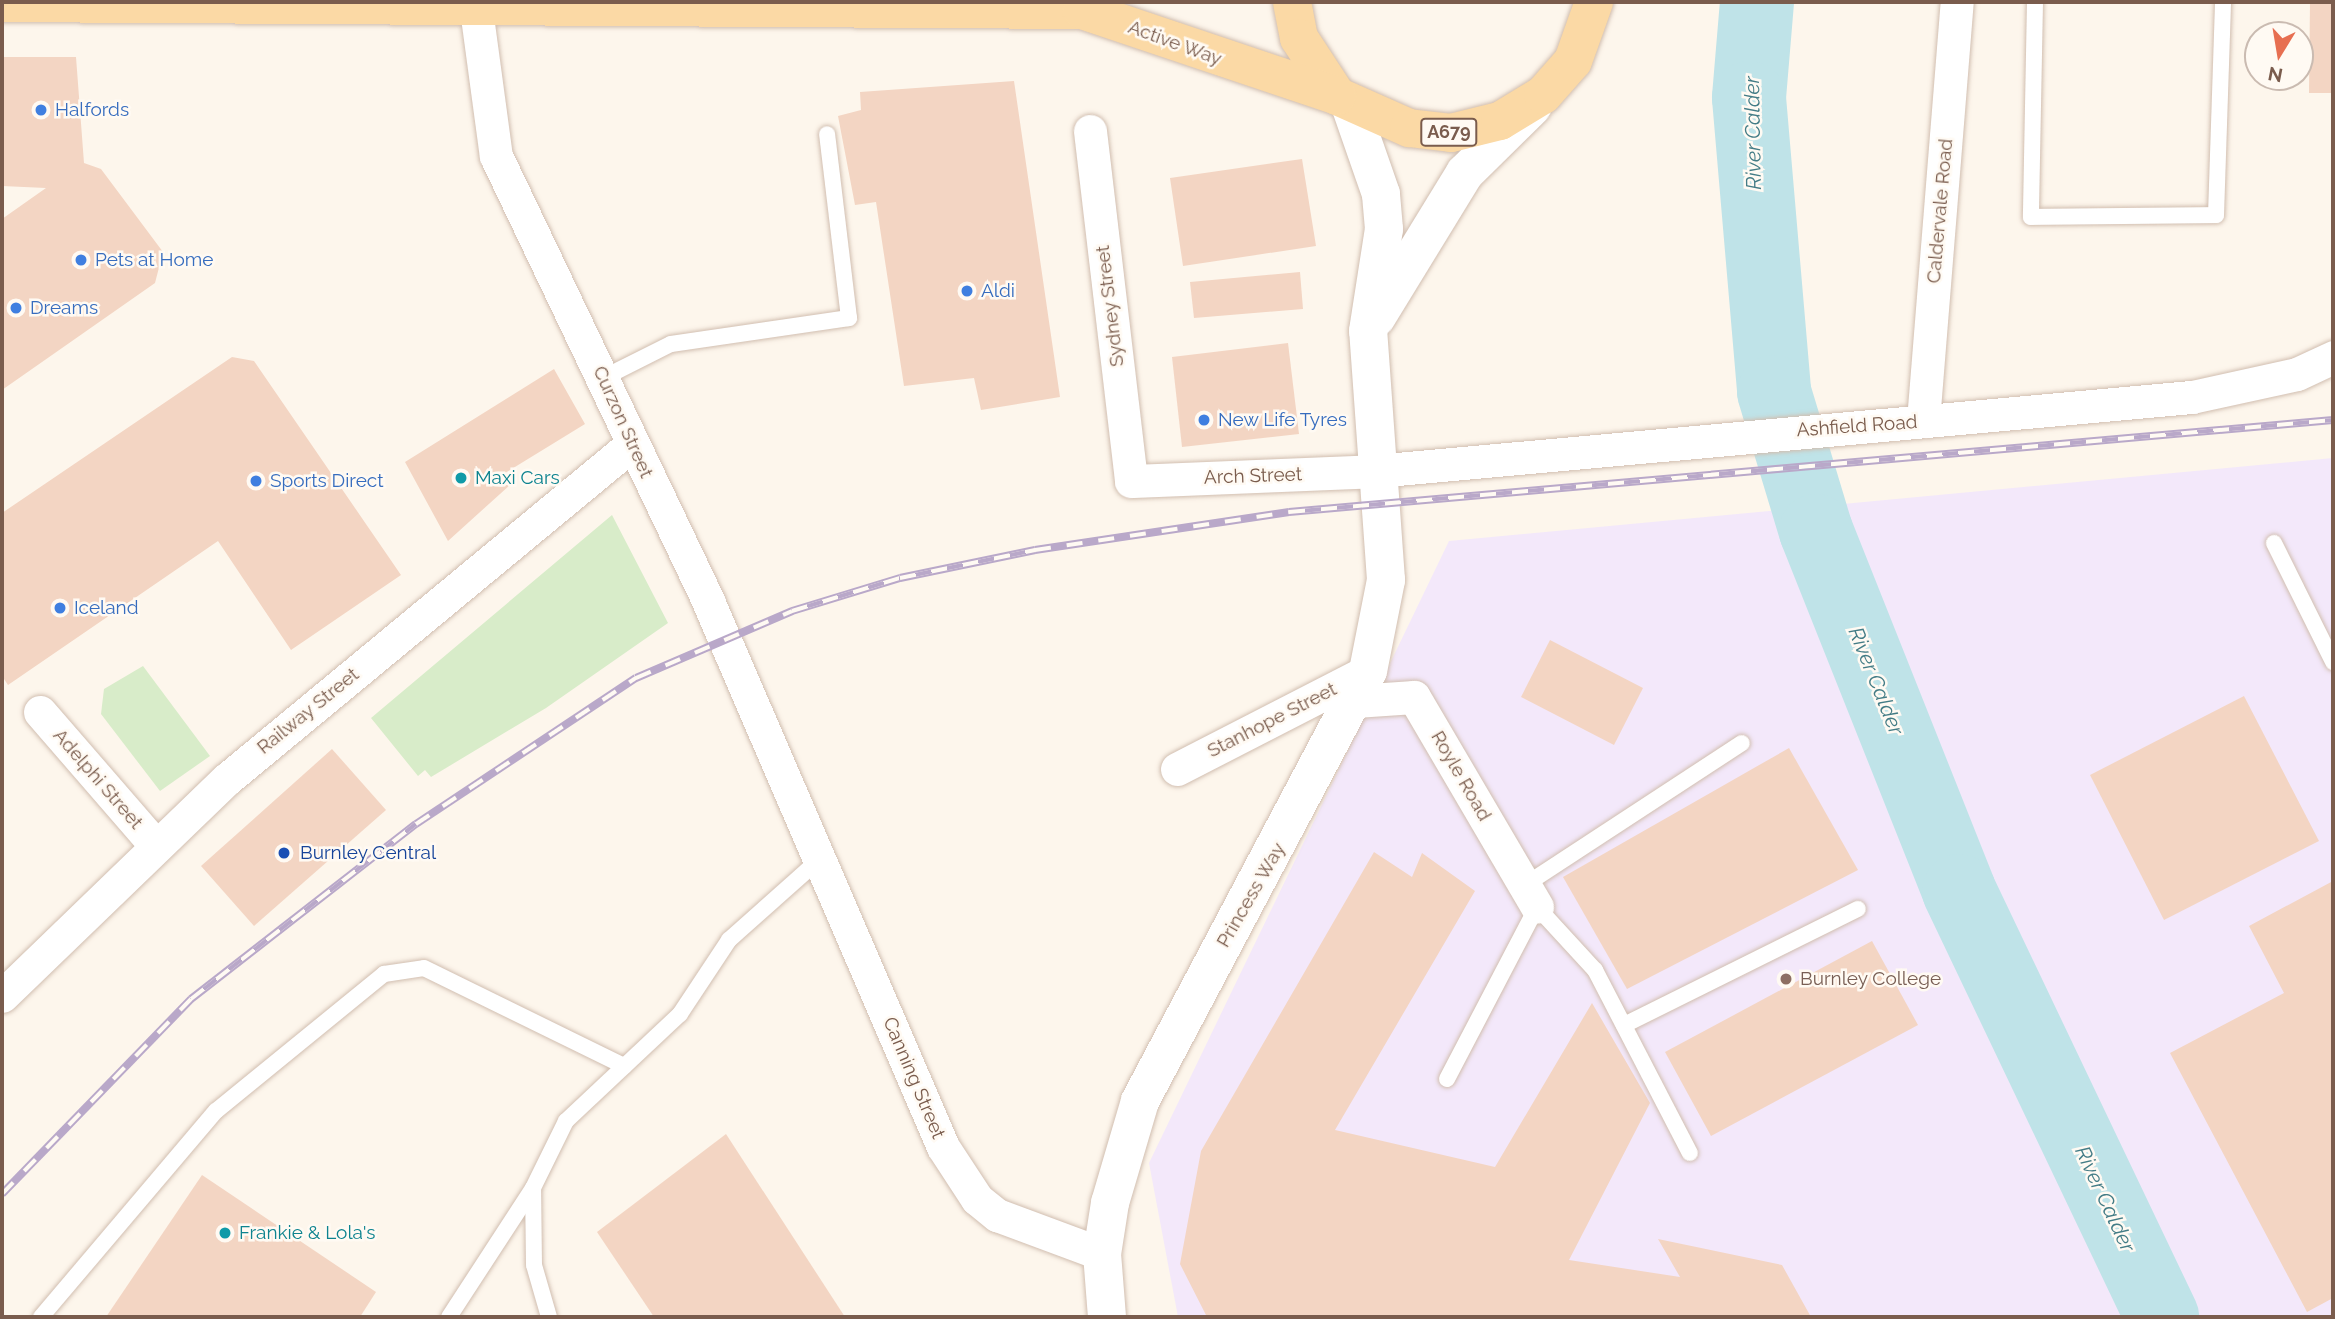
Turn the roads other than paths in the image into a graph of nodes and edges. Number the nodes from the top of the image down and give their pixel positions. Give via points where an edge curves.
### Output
1 (1292, 2) edge
2 (1594, 2) edge
3 (1957, 2) edge
4 (2035, 2) edge
5 (2223, 2) edge
6 (2, 3) edge
7 (477, 9) junction
8 (1544, 95) junction
9 (1343, 100) junction
10 (1090, 131) dead end
11 (827, 134) dead end
12 (1368, 331) junction
13 (2333, 357) edge
14 (603, 378) junction
15 (1923, 421) junction
16 (631, 445) junction
17 (1375, 471) junction
18 (1131, 481) joint
19 (2274, 543) dead end
20 (2333, 662) edge
21 (1361, 686) junction
22 (40, 712) dead end
23 (1742, 743) dead end
24 (1177, 769) dead end
25 (804, 827) joint
26 (156, 846) junction
27 (820, 859) junction
28 (1531, 896) junction
29 (1858, 909) dead end
30 (2, 996) edge
31 (1624, 1025) junction
32 (624, 1066) junction
33 (1447, 1079) dead end
34 (1690, 1153) dead end
35 (533, 1188) junction
36 (1102, 1254) junction
37 (41, 1317) edge
38 (449, 1317) edge
39 (549, 1317) edge
40 (1107, 1317) edge

1 - 9 main road via 1299,38
2 - 8 main road, A679 via 1573,61
3 - 15 street, Caldervale Road
4 - 5 lane via 2031,217 2216,215
6 - 7 main road, Active Way / A679
7 - 9 main road, Active Way / A679 via 1082,9
7 - 14 street, Curzon Street via 496,156
8 - 9 main road, A679 via 1500,121 1451,132 1409,128
8 - 12 main road via 1465,173
9 - 12 main road via 1381,194 1384,229
10 - 18 street, Sydney Street
11 - 14 lane via 849,318 671,344
12 - 17 main road
13 - 15 street, Ashfield Road via 2297,374 2192,397
14 - 16 street, Curzon Street
15 - 17 street, Ashfield Road
16 - 25 street, Curzon Street via 708,601
16 - 26 street, Railway Street via 226,779
17 - 18 street, Arch Street
17 - 21 main road, Princess Way via 1386,579
19 - 20 lane
21 - 24 street, Stanhope Street
21 - 28 street, Royle Road via 1414,697
21 - 36 main road, Princess Way via 1151,1076 1110,1203
22 - 26 street, Adelphi Street
23 - 28 lane
25 - 27 street, Canning Street
26 - 30 street, Railway Street
27 - 32 lane via 729,940 680,1014
27 - 36 street, Canning Street via 961,1177 997,1215
28 - 31 lane via 1595,970
28 - 33 lane
29 - 31 lane
31 - 34 lane
32 - 35 lane via 566,1121
32 - 37 lane via 424,968 384,974 216,1111
35 - 38 lane
35 - 39 lane via 534,1265
36 - 40 main road, Princess Way

